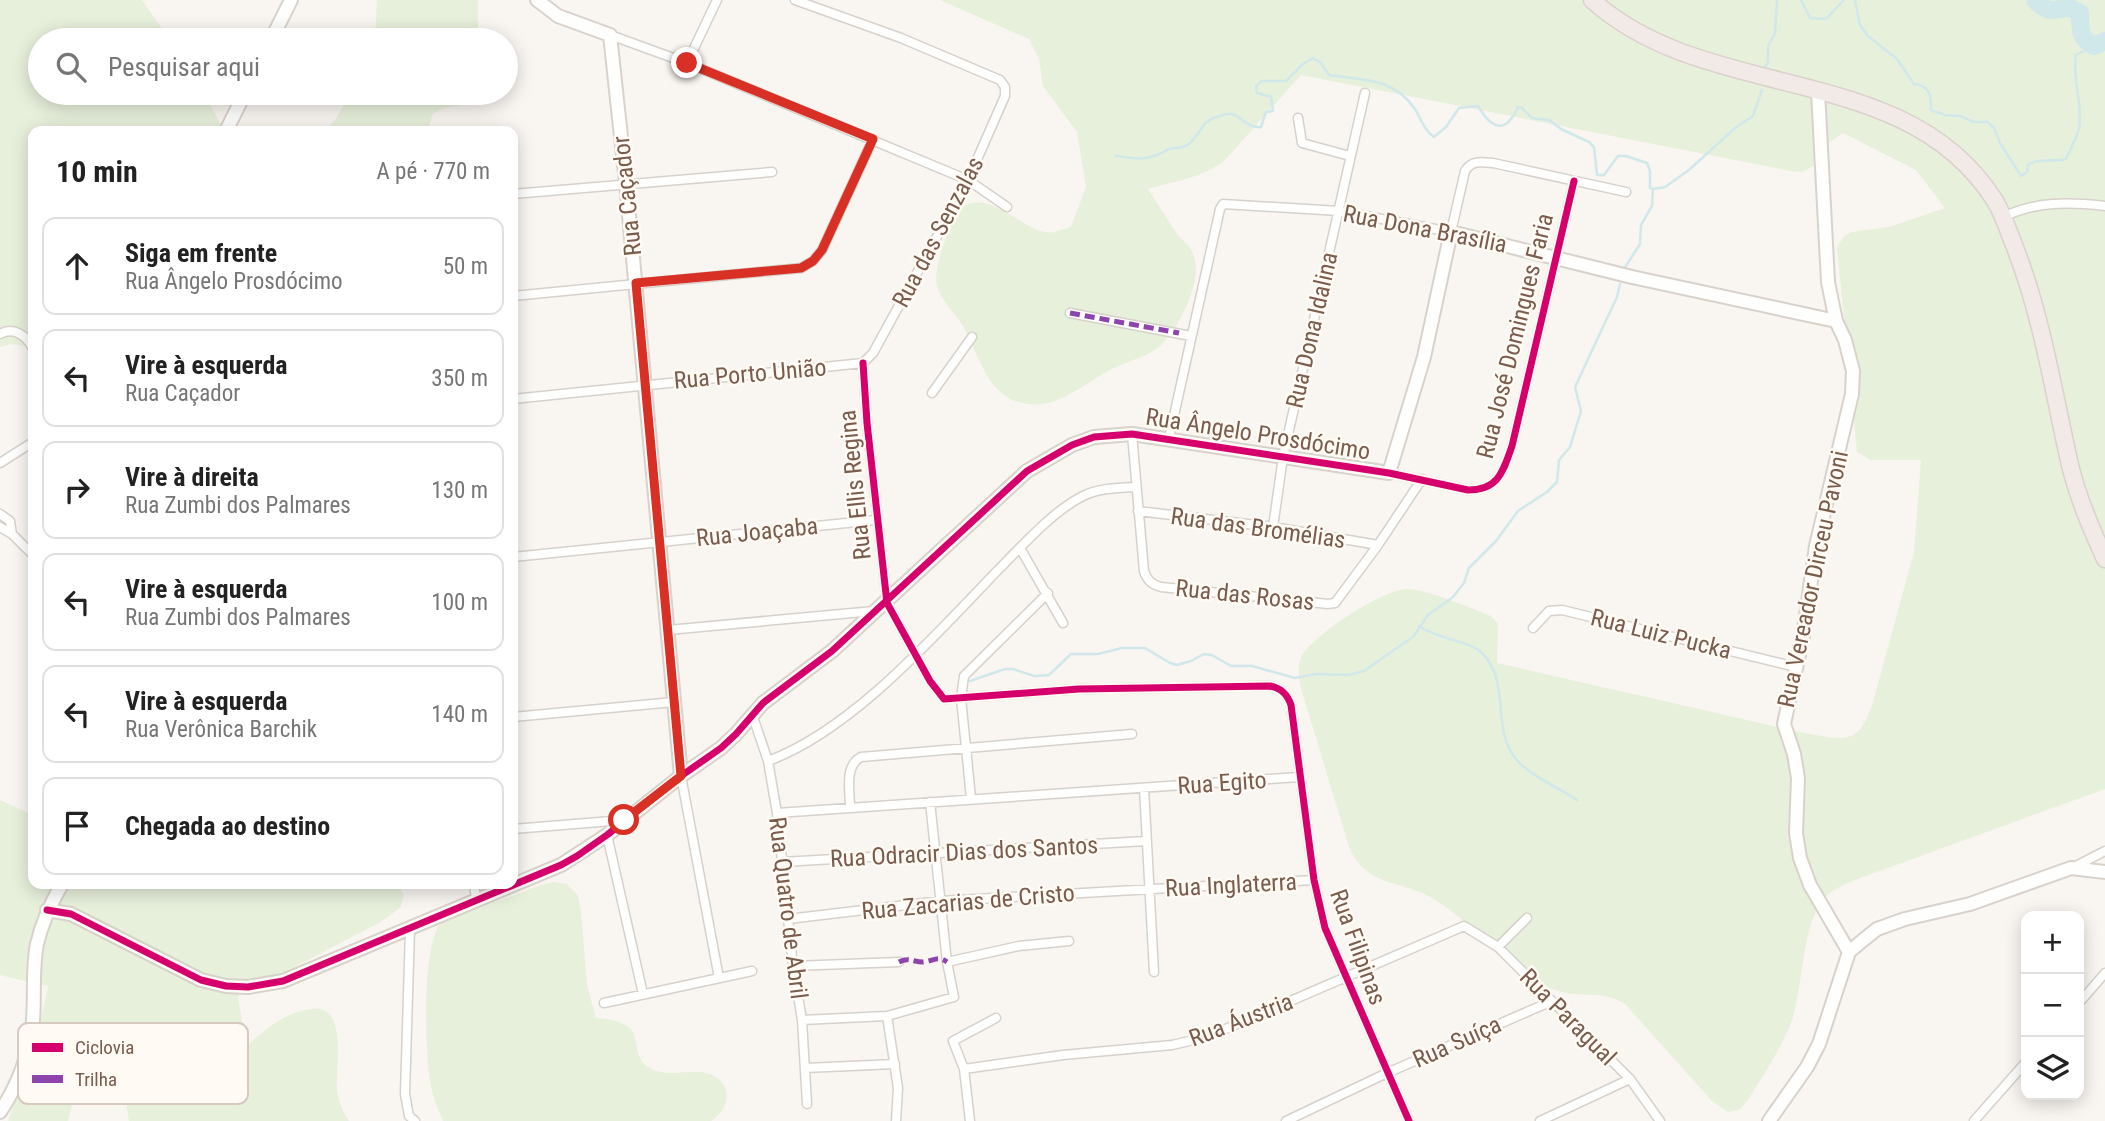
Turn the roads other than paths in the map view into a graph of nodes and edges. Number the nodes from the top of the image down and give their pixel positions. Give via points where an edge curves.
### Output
1 (291, 0) edge
2 (537, 0) edge
3 (717, 0) edge
4 (795, 0) edge
5 (1592, 0) edge
6 (277, 28) edge
7 (610, 35) junction
8 (687, 63) junction
9 (1818, 91) junction
10 (1365, 93) dead end
11 (239, 105) edge
12 (1298, 118) dead end
13 (228, 126) edge
14 (873, 139) junction
15 (1350, 156) junction
16 (772, 172) dead end
17 (968, 180) junction
18 (1574, 181) junction
19 (626, 183) junction
20 (1626, 192) dead end
21 (518, 194) edge
22 (2105, 206) edge
23 (1007, 207) dead end
24 (1339, 212) junction
25 (2003, 217) junction
26 (1451, 232) junction
27 (1555, 257) junction
28 (636, 283) junction
29 (518, 295) edge
30 (1070, 313) dead end
31 (1836, 321) junction
32 (0, 334) edge
33 (1191, 336) junction
34 (972, 337) dead end
35 (28, 343) edge
36 (863, 363) junction
37 (644, 384) junction
38 (932, 393) dead end
39 (518, 398) edge
40 (1132, 434) junction
41 (1169, 438) junction
42 (28, 445) edge
43 (1283, 457) junction
44 (0, 463) edge
45 (1389, 473) junction
46 (1422, 479) junction
47 (1135, 487) junction
48 (1481, 490) joint
49 (1138, 511) junction
50 (0, 514) edge
51 (876, 520) junction
52 (0, 527) edge
53 (1273, 527) junction
54 (12, 534) junction
55 (658, 542) junction
56 (1378, 545) junction
57 (1020, 548) junction
58 (28, 550) edge
59 (518, 556) edge
60 (2105, 559) edge
61 (1048, 593) junction
62 (882, 607) junction
63 (1063, 623) dead end
64 (1532, 628) dead end
65 (668, 630) junction
66 (916, 655) junction
67 (1796, 667) junction
68 (961, 698) junction
69 (674, 702) junction
70 (752, 714) junction
71 (518, 717) edge
72 (1132, 734) dead end
73 (967, 749) junction
74 (768, 761) junction
75 (681, 776) junction
76 (1300, 777) junction
77 (1144, 788) junction
78 (971, 798) junction
79 (930, 802) junction
80 (850, 808) junction
81 (776, 813) junction
82 (624, 820) junction
83 (518, 829) edge
84 (607, 835) junction
85 (1146, 841) junction
86 (2105, 851) edge
87 (935, 854) junction
88 (782, 862) junction
89 (2071, 868) junction
90 (2105, 872) edge
91 (1314, 880) junction
92 (518, 882) edge
93 (59, 889) edge
94 (475, 889) edge
95 (502, 889) edge
96 (1149, 889) junction
97 (477, 899) junction
98 (940, 901) junction
99 (47, 910) junction
100 (1527, 918) dead end
101 (788, 919) junction
102 (1464, 926) joint
103 (410, 929) junction
104 (1069, 940) dead end
105 (1498, 947) junction
106 (1849, 953) junction
107 (899, 962) dead end
108 (947, 962) junction
109 (793, 966) junction
110 (752, 971) dead end
111 (1154, 972) dead end
112 (2105, 973) edge
113 (719, 978) junction
114 (1345, 978) junction
115 (643, 994) junction
116 (2084, 997) edge
117 (1552, 1001) junction
118 (604, 1003) dead end
119 (887, 1016) junction
120 (996, 1018) dead end
121 (802, 1020) junction
122 (33, 1023) edge
123 (895, 1064) junction
124 (805, 1068) junction
125 (2021, 1068) edge
126 (964, 1069) junction
127 (1387, 1073) junction
128 (18, 1079) edge
129 (1630, 1079) junction
130 (807, 1104) dead end
131 (0, 1112) edge
132 (415, 1121) edge
133 (896, 1121) edge
134 (970, 1121) edge
135 (1286, 1121) edge
136 (1409, 1121) edge
137 (1540, 1121) edge
138 (1660, 1121) edge
139 (1769, 1121) edge
140 (1974, 1121) edge

1 - 6 street
2 - 7 street via 558,16
3 - 8 street
4 - 17 street, Rua das Senzalas via 1000,80 1005,96
5 - 9 highway via 1639,35 1675,52
7 - 8 street
7 - 19 street, Rua Caçador
8 - 14 street
9 - 25 highway via 1872,106 1942,144 1978,177
9 - 31 street, Rua Vereador Dirceu Pavoni via 1828,282
10 - 15 street, Rua Dona Idalina
11 - 13 street
12 - 15 street via 1302,144
14 - 17 street
14 - 28 street via 813,261 801,268
15 - 24 street, Rua Dona Idalina
16 - 19 street
17 - 23 street
17 - 36 street, Rua das Senzalas via 873,353
18 - 20 street
18 - 26 street via 1493,163 1469,165
18 - 27 street, Rua José Domingues Faria
19 - 21 street
19 - 28 street, Rua Caçador
22 - 25 street via 2036,205
24 - 26 street, Rua Dona Brasília
24 - 33 street, Rua Dona Brasília via 1228,202 1220,209
24 - 43 street, Rua Dona Idalina
25 - 60 highway via 2028,281 2074,479
26 - 27 street, Rua Dona Brasília
26 - 45 street via 1424,357
27 - 31 street, Rua Dona Brasília
27 - 48 street, Rua José Domingues Faria via 1513,446 1497,480
28 - 29 street
28 - 37 street, Rua Caçador
30 - 33 street
31 - 67 street, Rua Vereador Dirceu Pavoni via 1853,371 1852,394 1816,546
32 - 35 street via 12,330
33 - 41 street
34 - 38 street
36 - 37 street, Rua Porto União
36 - 51 street, Rua Ellis Regina
37 - 39 street, Rua Porto União
37 - 55 street, Rua Caçador
40 - 41 street, Rua Ângelo Prosdócimo
40 - 47 street
40 - 62 street, Rua Ângelo Prosdócimo via 1072,444 1027,471
41 - 43 street, Rua Ângelo Prosdócimo
42 - 44 street
43 - 45 street, Rua Ângelo Prosdócimo
43 - 53 street, Rua Dona Idalina
45 - 46 street, Rua Ângelo Prosdócimo
46 - 48 street, Rua Ângelo Prosdócimo
46 - 56 street
47 - 49 street
47 - 57 street via 1086,495
49 - 53 street, Rua das Bromélias
49 - 56 street, Rua das Rosas via 1146,578 1161,587 1328,604 1340,598
50 - 54 street via 10,522
51 - 55 street, Rua Joaçaba
51 - 62 street, Rua Ellis Regina
52 - 54 street
53 - 56 street, Rua das Bromélias
54 - 58 street
55 - 59 street, Rua Joaçaba
55 - 65 street, Rua Caçador
57 - 61 street
57 - 66 street
61 - 63 street
61 - 68 street via 964,676
62 - 65 street
62 - 66 street
62 - 70 street, Rua Ângelo Prosdócimo
64 - 67 street, Rua Luiz Pucka via 1549,611 1562,610
65 - 69 street, Rua Caçador
66 - 68 street via 944,699
66 - 74 street via 853,710 794,751
67 - 106 street, Rua Vereador Dirceu Pavoni via 1784,724 1798,778 1800,859
68 - 73 street
68 - 76 street, Rua Filipinas via 1079,689 1279,688 1291,705
69 - 71 street
69 - 75 street, Rua Caçador
70 - 74 street, Rua Quatro de Abril
70 - 75 street, Rua Ângelo Prosdócimo via 721,748
72 - 73 street
73 - 78 street
73 - 80 street via 853,761
74 - 81 street, Rua Quatro de Abril
75 - 82 street, Rua Ângelo Prosdócimo
75 - 113 street
76 - 77 street, Rua Egito
76 - 91 street, Rua Filipinas
77 - 78 street, Rua Egito
77 - 85 street
78 - 79 street, Rua Egito
79 - 80 street, Rua Egito
79 - 87 street
80 - 81 street, Rua Egito
81 - 88 street, Rua Quatro de Abril
82 - 83 street
82 - 84 street, Rua Ângelo Prosdócimo
84 - 92 street, Rua Ângelo Prosdócimo via 561,865
84 - 115 street
85 - 87 street, Rua Odracir Dias dos Santos
85 - 96 street
86 - 89 street
87 - 88 street, Rua Odracir Dias dos Santos
87 - 98 street
88 - 101 street, Rua Quatro de Abril
89 - 90 street
89 - 106 street via 1970,904 1877,929
91 - 96 street, Rua Inglaterra
91 - 114 street, Rua Filipinas via 1325,928
93 - 99 street
94 - 97 street
95 - 97 street, Rua Ângelo Prosdócimo
96 - 98 street, Rua Zacarias de Cristo
96 - 111 street
97 - 103 street, Rua Ângelo Prosdócimo
98 - 101 street, Rua Zacarias de Cristo
98 - 108 street
99 - 103 street, Rua Ângelo Prosdócimo via 71,915 201,980 226,986 283,981
99 - 122 street via 37,946
100 - 105 street
101 - 109 street, Rua Quatro de Abril
102 - 105 street, Rua Paragual
102 - 114 street, Rua Áustria
103 - 132 street via 405,1094 409,1116
104 - 108 street
105 - 117 street, Rua Paragual
106 - 139 street via 1819,1044
107 - 109 street
108 - 119 street via 954,997
109 - 121 street, Rua Quatro de Abril
110 - 113 street
112 - 116 street
113 - 115 street
114 - 126 street, Rua Áustria via 1195,1040
114 - 127 street, Rua Filipinas
115 - 118 street
117 - 127 street, Rua Suíça
117 - 129 street, Rua Paragual
119 - 121 street
119 - 123 street
120 - 126 street via 953,1041
121 - 124 street, Rua Quatro de Abril
123 - 124 street
123 - 133 street
124 - 130 street, Rua Quatro de Abril
125 - 140 street
126 - 134 street
127 - 135 street, Rua Suíça
127 - 136 street, Rua Filipinas
128 - 131 street
129 - 137 street
129 - 138 street, Rua Paragual

